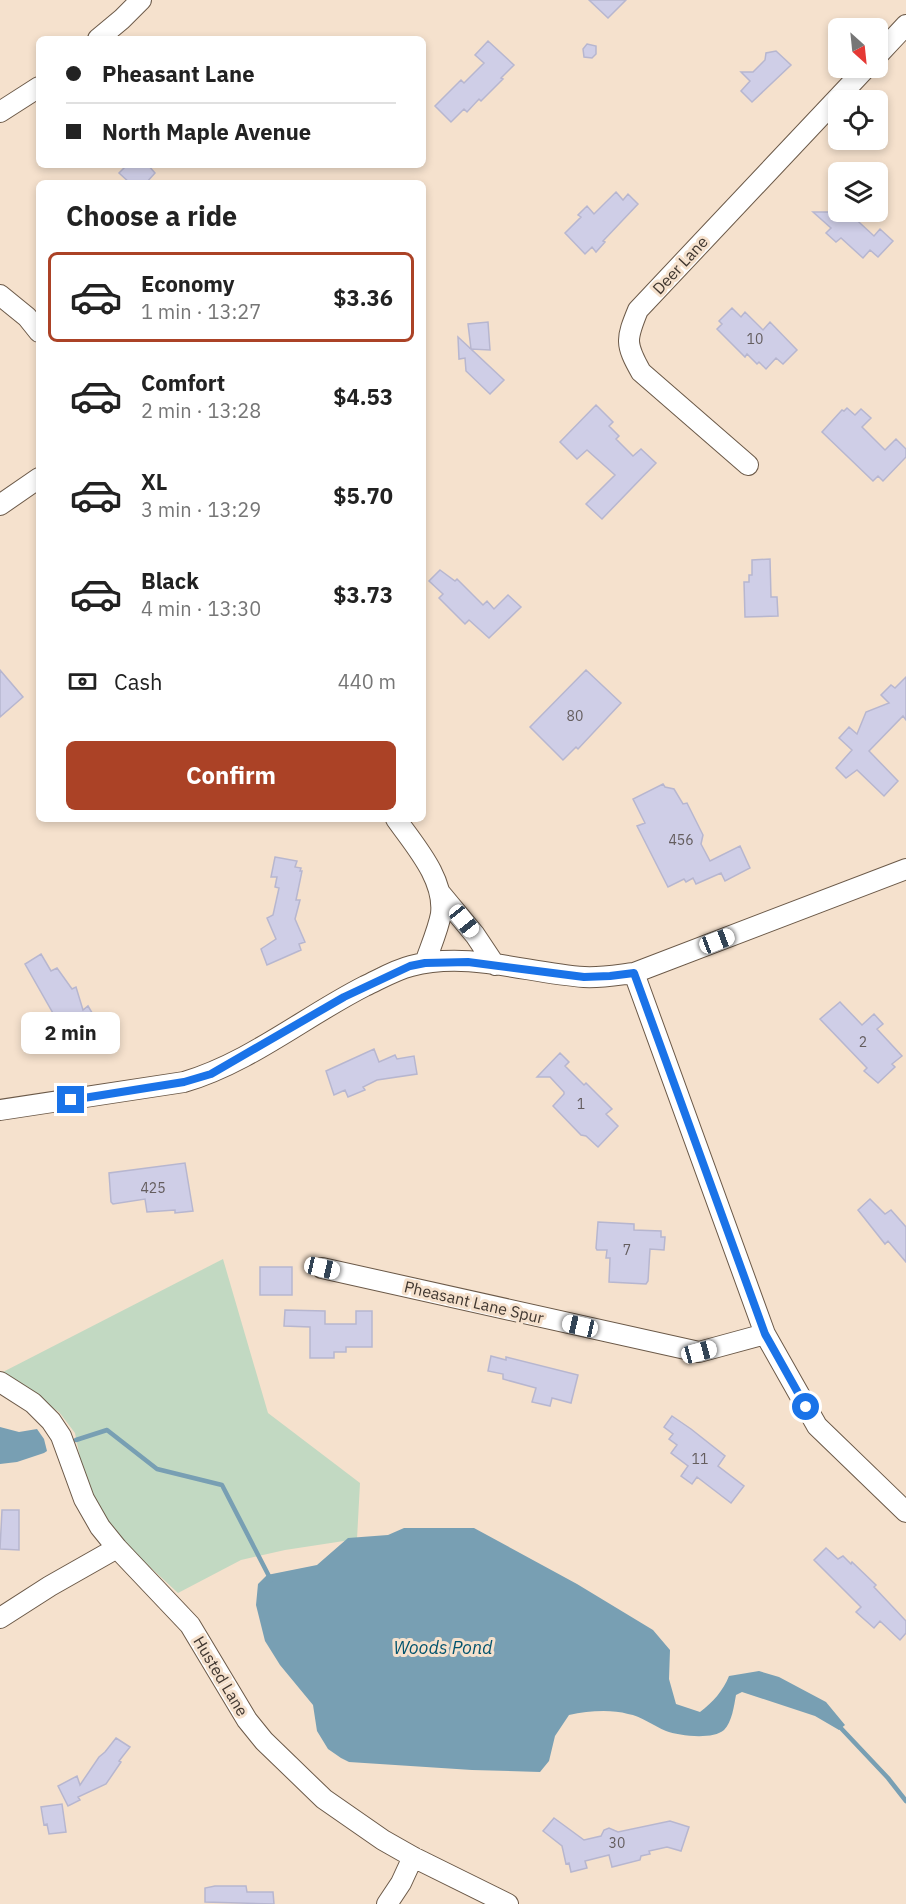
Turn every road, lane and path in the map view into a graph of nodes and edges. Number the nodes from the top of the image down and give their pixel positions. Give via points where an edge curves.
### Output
1 (141, 0) edge
2 (906, 25) edge
3 (102, 36) edge
4 (888, 44) edge
5 (857, 78) edge
6 (36, 89) edge
7 (0, 112) edge
8 (0, 295) edge
9 (36, 328) edge
10 (748, 465) dead end
11 (36, 480) edge
12 (0, 505) edge
13 (398, 822) edge
14 (906, 869) edge
15 (441, 894) junction
16 (425, 963) junction
17 (495, 964) junction
18 (634, 973) junction
19 (0, 1110) edge
20 (322, 1268) dead end
21 (765, 1334) junction
22 (0, 1382) edge
23 (906, 1512) edge
24 (117, 1548) junction
25 (0, 1618) edge
26 (413, 1857) junction
27 (387, 1904) edge
28 (508, 1904) edge

1 - 3 street
2 - 4 street
5 - 10 street, Deer Lane via 638,310 628,336 631,354 641,372
6 - 7 street
8 - 9 street
11 - 12 street
13 - 15 street via 424,858
14 - 18 street
15 - 16 street via 441,915
15 - 17 street
16 - 17 street
16 - 19 street via 400,970 344,997 211,1074 163,1086
17 - 18 street via 584,977
18 - 21 street
20 - 21 street, Pheasant Lane Spur via 699,1352
21 - 23 street via 817,1426
22 - 24 street, Husted Lane via 33,1403 51,1421 61,1436 84,1499
24 - 25 street
24 - 26 street, Husted Lane via 190,1626 264,1741 324,1799
26 - 27 street
26 - 28 street, Husted Lane

